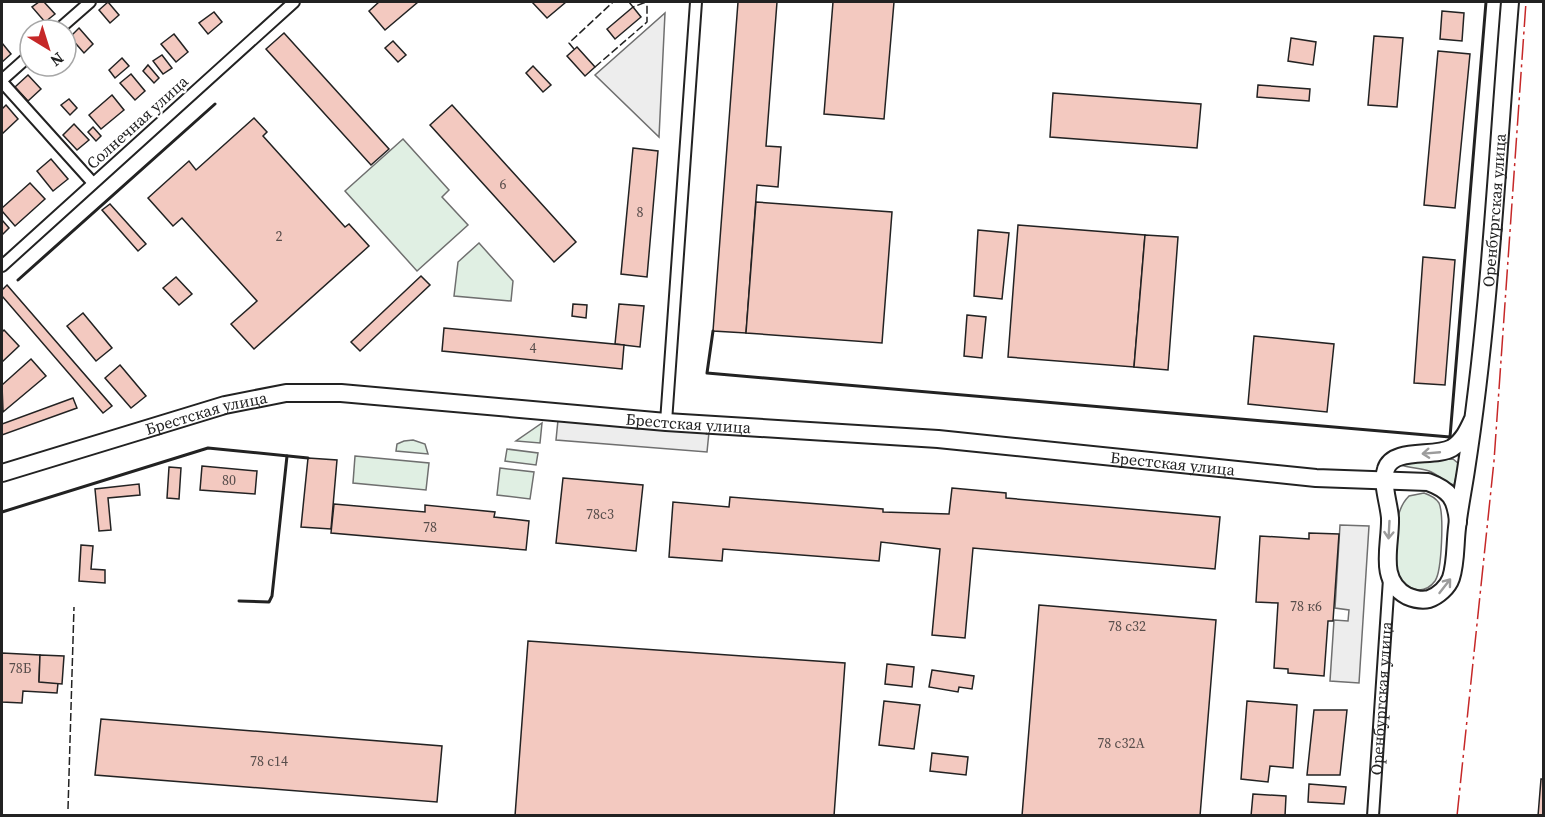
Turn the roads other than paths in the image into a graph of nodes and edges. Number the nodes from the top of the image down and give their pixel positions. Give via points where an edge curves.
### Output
1 (90, 2) edge
2 (294, 2) edge
3 (696, 2) edge
4 (1510, 2) edge
5 (280, 6) edge
6 (72, 18) edge
7 (18, 66) edge
8 (2, 81) edge
9 (93, 183) junction
10 (2, 266) edge
11 (1473, 419) junction
12 (666, 422) junction
13 (2, 473) edge
14 (1385, 480) junction
15 (1458, 522) junction
16 (1389, 579) junction
17 (1373, 816) edge

1 - 6 street
2 - 5 street, Солнечная улица
3 - 12 street
4 - 11 street, Оренбургская улица via 1489,273
5 - 9 street, Солнечная улица
7 - 8 street
8 - 9 street
9 - 10 street, Солнечная улица
11 -> 14 street, Оренбургская улица via 1461,441 1447,451 1395,458 1386,469
11 - 15 street, Оренбургская улица
12 - 13 street, Брестская улица via 341,393 286,393 225,405
12 - 14 street, Брестская улица via 938,439 1316,478
14 - 15 street, Брестская улица via 1441,486 1457,507
14 -> 16 street, Оренбургская улица via 1390,522
16 -> 15 street, Оренбургская улица via 1412,598 1425,599 1440,593 1452,577
16 - 17 street, Оренбургская улица

